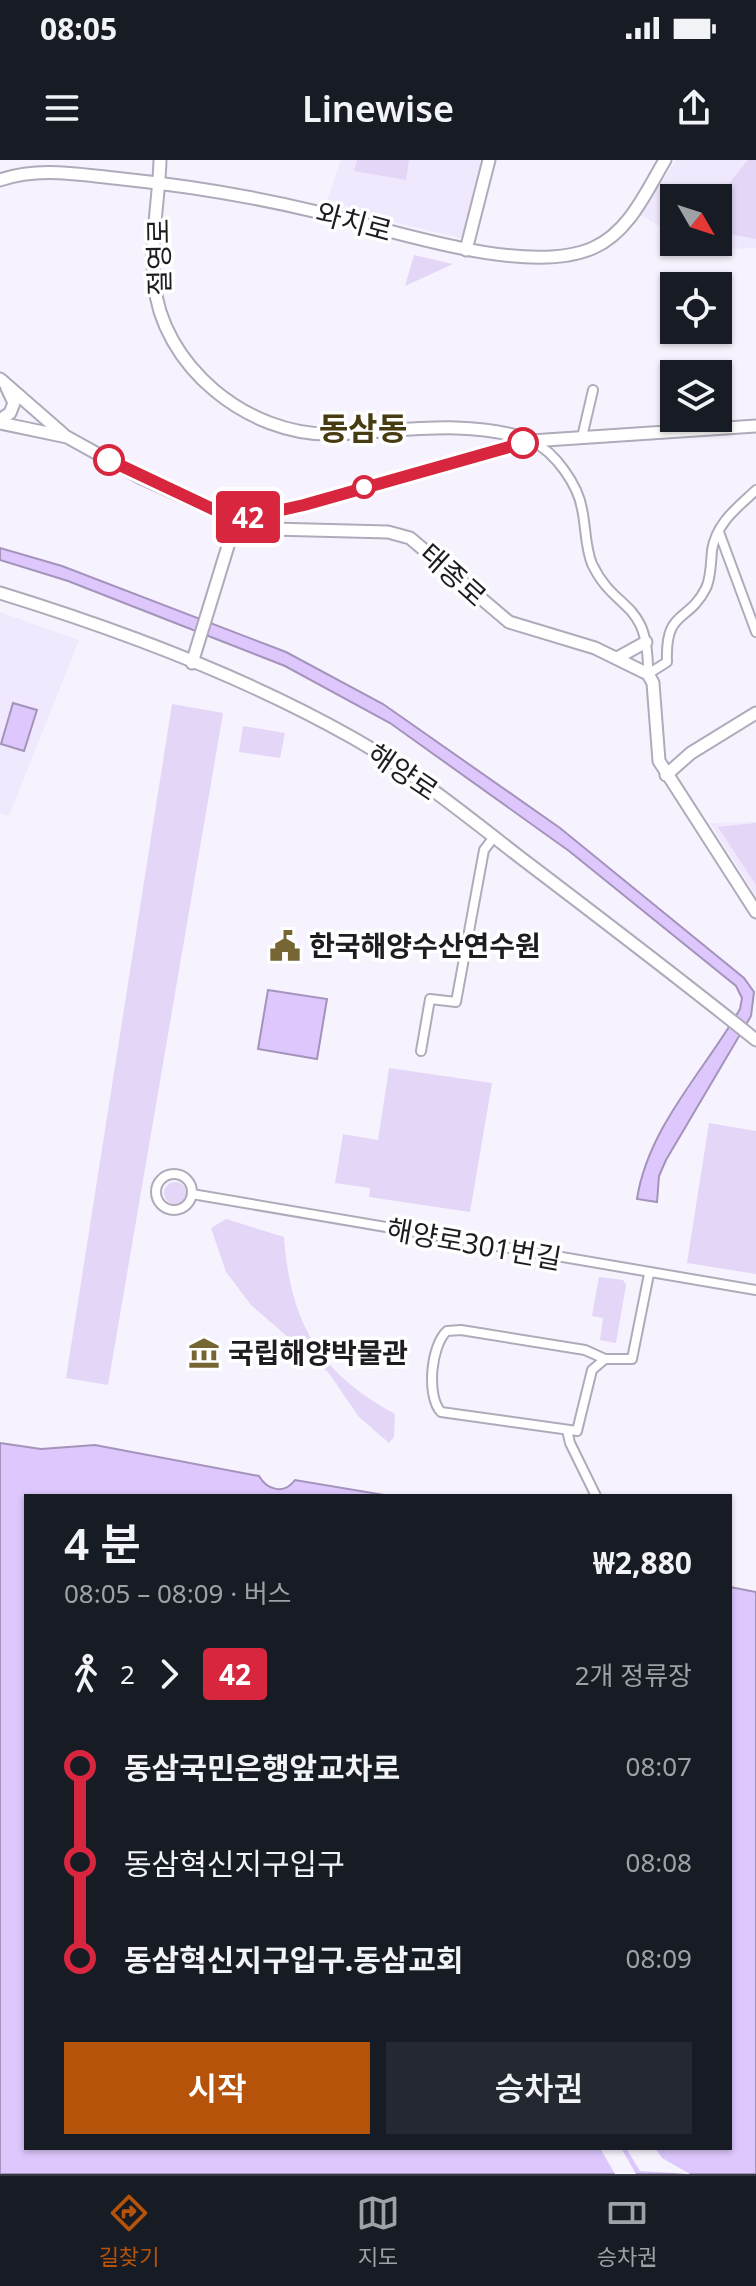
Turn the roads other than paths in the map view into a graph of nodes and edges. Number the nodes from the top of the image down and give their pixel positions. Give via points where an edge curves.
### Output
1 (160, 160) edge
2 (489, 160) edge
3 (665, 160) edge
4 (0, 180) edge
5 (159, 183) junction
6 (466, 250) junction
7 (3, 382) edge
8 (593, 390) dead end
9 (24, 400) junction
10 (0, 422) edge
11 (18, 426) junction
12 (756, 426) edge
13 (67, 437) junction
14 (582, 437) junction
15 (531, 441) junction
16 (756, 490) edge
17 (236, 520) junction
18 (718, 531) junction
19 (0, 593) edge
20 (756, 632) edge
21 (646, 642) junction
22 (617, 658) junction
23 (192, 663) junction
24 (648, 674) junction
25 (756, 713) edge
26 (666, 775) junction
27 (494, 837) junction
28 (756, 912) edge
29 (756, 1040) edge
30 (421, 1051) dead end
31 (192, 1194) junction
32 (649, 1274) junction
33 (756, 1290) edge
34 (585, 1350) junction
35 (605, 1359) junction
36 (592, 1370) junction
37 (567, 1430) junction
38 (595, 1494) edge

1 - 5 main road, 절영로
2 - 6 main road
3 - 6 main road, 와치로 via 635,212 591,249 537,255
4 - 5 main road, 와치로 via 48,172
5 - 6 main road, 와치로 via 313,211
5 - 15 main road, 절영로 via 153,279 157,303 185,359 234,405 278,425 328,434 457,426 498,429
7 - 9 main road
7 - 10 main road via 14,403
8 - 14 street
9 - 11 main road via 28,411
9 - 13 main road
10 - 11 main road, 태종로
11 - 13 main road, 태종로
12 - 14 main road
13 - 17 main road, 태종로 via 141,478
14 - 15 main road
15 - 17 main road
15 - 21 street via 550,453 578,495 592,563 639,618
16 - 18 street
17 - 22 main road, 태종로 via 272,529 399,534 423,546 509,622
17 - 23 main road
18 - 20 street
18 - 24 street via 707,587 673,622 666,637 667,662
19 - 23 main road, 해양로
21 - 22 main road
21 - 24 street
22 - 24 main road, 태종로
23 - 27 main road, 해양로 via 354,739
24 - 26 main road via 653,683 656,752
25 - 26 main road
26 - 28 main road
27 - 29 main road, 해양로
27 - 30 street via 484,850 456,1002 430,999
31 - 31 street via 189,1182 179,1175 167,1175 156,1189 158,1200 171,1210 183,1208
31 - 32 street, 해양로301번길
32 - 33 street, 해양로301번길
32 - 35 street via 632,1359
34 - 35 street
34 - 36 street
34 - 37 street via 454,1330 439,1344 432,1387 441,1412
35 - 36 street
36 - 37 street via 577,1431
37 - 38 street

